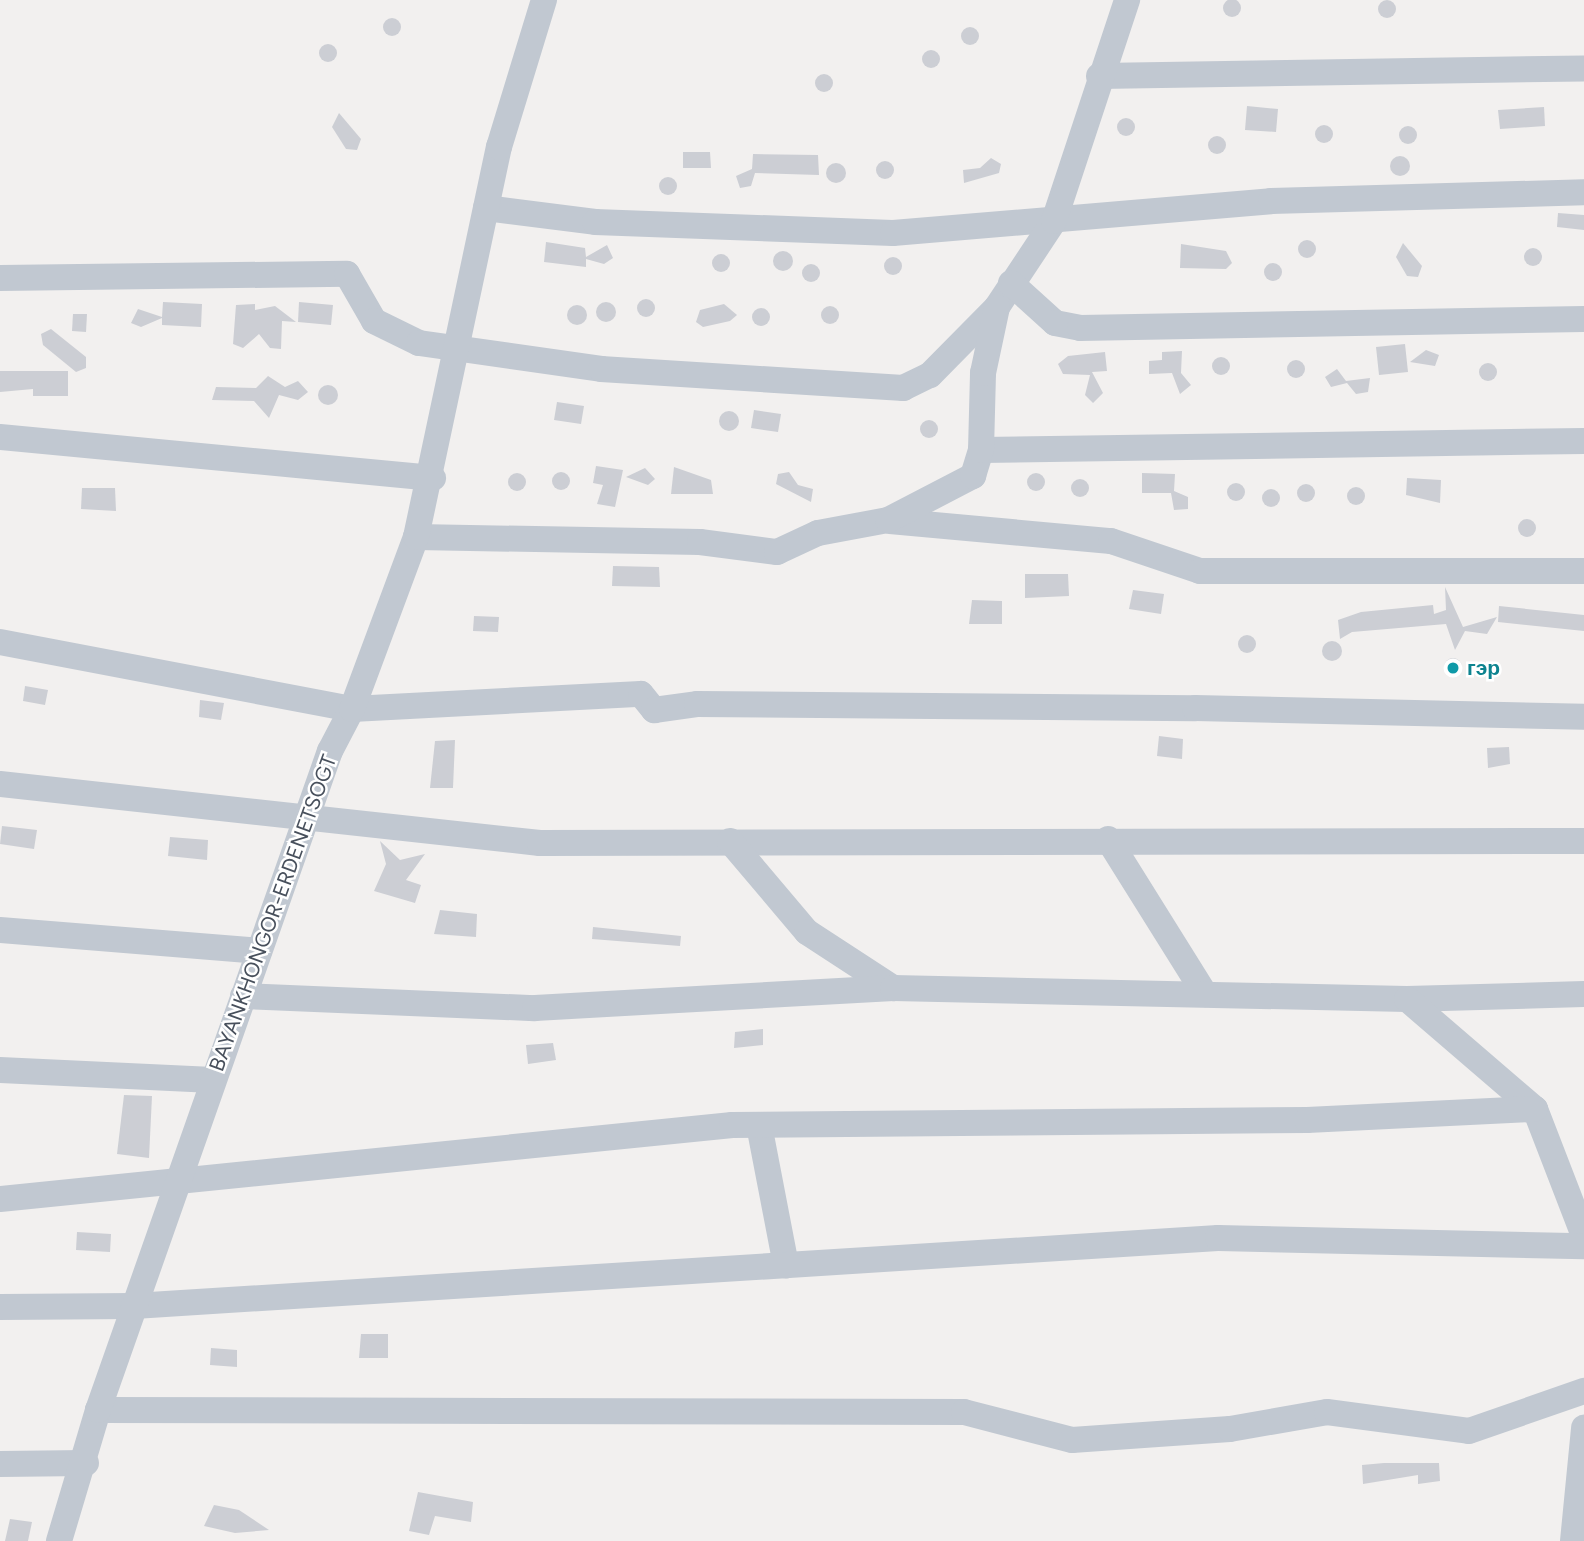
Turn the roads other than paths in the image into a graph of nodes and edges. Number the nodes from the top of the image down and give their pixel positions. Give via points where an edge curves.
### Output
1 (544, 0) edge
2 (1127, 0) edge
3 (1584, 68) edge
4 (1100, 76) junction
5 (1584, 192) edge
6 (486, 208) junction
7 (1054, 220) junction
8 (0, 278) edge
9 (1011, 283) junction
10 (997, 306) junction
11 (1584, 319) edge
12 (456, 350) junction
13 (0, 438) edge
14 (1584, 441) edge
15 (981, 450) junction
16 (433, 478) junction
17 (888, 520) junction
18 (416, 537) junction
19 (1584, 571) edge
20 (0, 642) edge
21 (352, 709) junction
22 (1584, 717) edge
23 (0, 784) edge
24 (305, 822) junction
25 (1108, 839) junction
26 (1584, 841) edge
27 (730, 842) junction
28 (0, 930) edge
29 (259, 951) junction
30 (893, 988) junction
31 (1205, 994) junction
32 (1584, 994) edge
33 (243, 996) junction
34 (1407, 999) junction
35 (0, 1070) edge
36 (213, 1080) junction
37 (1535, 1109) junction
38 (759, 1125) junction
39 (178, 1181) junction
40 (0, 1199) edge
41 (1584, 1236) edge
42 (1584, 1246) edge
43 (786, 1265) junction
44 (134, 1306) junction
45 (0, 1307) edge
46 (1584, 1391) edge
47 (98, 1410) junction
48 (1584, 1428) edge
49 (86, 1463) junction
50 (0, 1464) edge
51 (60, 1541) edge
52 (1573, 1541) edge

1 - 6 street, BAYANKHONGOR-ERDENETSOGT via 517,70
2 - 4 street
3 - 4 street
4 - 7 street
5 - 7 street via 1271,201
6 - 7 street via 595,222 893,233
6 - 12 street, BAYANKHONGOR-ERDENETSOGT
7 - 9 street
8 - 12 street via 347,274 374,321 419,343
9 - 10 street
9 - 11 street via 1055,323 1080,328
10 - 12 street via 930,375 903,388 601,369
10 - 15 street via 983,373
12 - 16 street, BAYANKHONGOR-ERDENETSOGT
13 - 16 street
14 - 15 street
15 - 17 street via 973,476
16 - 18 street, BAYANKHONGOR-ERDENETSOGT
17 - 18 street via 818,533 777,552 700,542
17 - 19 street via 1111,541 1200,571
18 - 21 street, BAYANKHONGOR-ERDENETSOGT
20 - 21 street
21 - 22 street via 641,694 654,710 697,704
21 - 24 street, BAYANKHONGOR-ERDENETSOGT
23 - 24 street via 169,799
24 - 27 street via 540,843
24 - 29 street, BAYANKHONGOR-ERDENETSOGT
25 - 26 street
25 - 27 street
25 - 31 street
27 - 30 street via 807,932
28 - 29 street
29 - 33 street, BAYANKHONGOR-ERDENETSOGT
30 - 31 street
30 - 33 street via 535,1008
31 - 34 street
32 - 34 street
33 - 36 street, BAYANKHONGOR-ERDENETSOGT
34 - 37 street
35 - 36 street
36 - 39 street, BAYANKHONGOR-ERDENETSOGT
37 - 38 street via 1307,1120
37 - 41 street
38 - 39 street
38 - 43 street
39 - 40 street
39 - 44 street, BAYANKHONGOR-ERDENETSOGT
42 - 43 street via 1218,1238
43 - 44 street
44 - 45 street
44 - 47 street, BAYANKHONGOR-ERDENETSOGT
46 - 47 street via 1469,1431 1327,1412 1230,1429 1072,1440 964,1412
47 - 49 street, BAYANKHONGOR-ERDENETSOGT
48 - 52 street
49 - 50 street
49 - 51 street, BAYANKHONGOR-ERDENETSOGT

